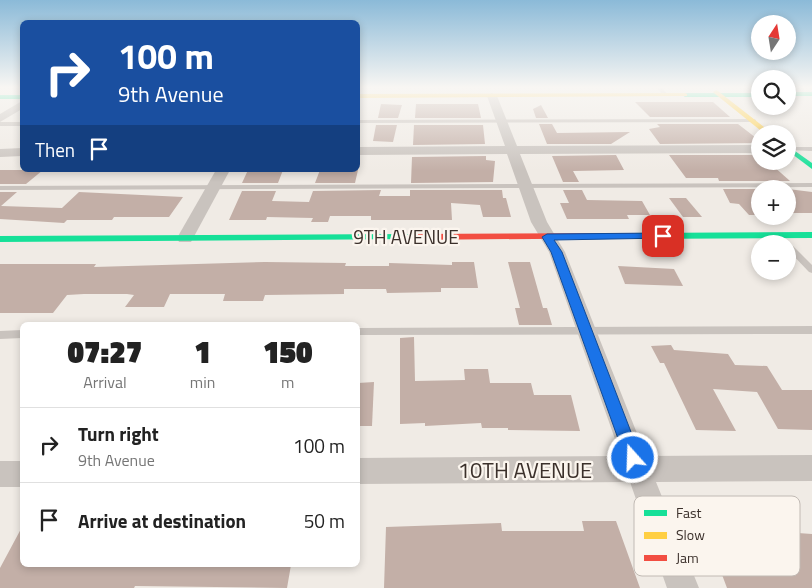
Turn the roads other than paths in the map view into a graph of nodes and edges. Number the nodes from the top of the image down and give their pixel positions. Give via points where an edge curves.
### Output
1 (499, 115) edge
2 (748, 115) edge
3 (754, 121) junction
4 (360, 122) edge
5 (502, 122) junction
6 (0, 124) edge
7 (20, 124) edge
8 (759, 125) edge
9 (796, 149) edge
10 (812, 149) edge
11 (513, 150) junction
12 (751, 150) edge
13 (360, 151) edge
14 (0, 152) edge
15 (20, 152) edge
16 (796, 155) edge
17 (812, 167) edge
18 (222, 172) edge
19 (812, 185) edge
20 (526, 186) junction
21 (213, 187) junction
22 (0, 188) edge
23 (812, 235) edge
24 (547, 237) junction
25 (185, 238) junction
26 (0, 239) edge
27 (796, 239) edge
28 (751, 241) edge
29 (796, 254) edge
30 (802, 260) junction
31 (812, 260) edge
32 (812, 270) edge
33 (812, 330) edge
34 (586, 331) junction
35 (360, 332) edge
36 (0, 334) edge
37 (20, 334) edge
38 (812, 468) edge
39 (637, 469) junction
40 (360, 471) edge
41 (0, 474) edge
42 (20, 474) edge
43 (647, 496) edge
44 (678, 576) edge
45 (683, 588) edge

1 - 5 street
2 - 3 main road
3 - 5 lane
3 - 8 main road
4 - 5 lane
5 - 11 street
6 - 7 lane
9 - 10 lane
11 - 12 street
11 - 13 street
11 - 20 street
14 - 15 street
16 - 17 main road
18 - 21 street
19 - 20 lane
20 - 21 lane
20 - 24 street
21 - 22 lane
21 - 25 street
23 - 27 main road, 9TH AVENUE
24 - 25 main road, 9TH AVENUE
24 - 28 main road, 9TH AVENUE
24 - 34 street via 557,252
25 - 26 main road, 9TH AVENUE
29 - 30 lane
30 - 31 lane
30 - 32 lane
33 - 34 lane
34 - 35 lane
34 - 39 street
36 - 37 lane
38 - 39 street, 10TH AVENUE
39 - 40 street, 10TH AVENUE
39 - 43 street
41 - 42 street
44 - 45 street

